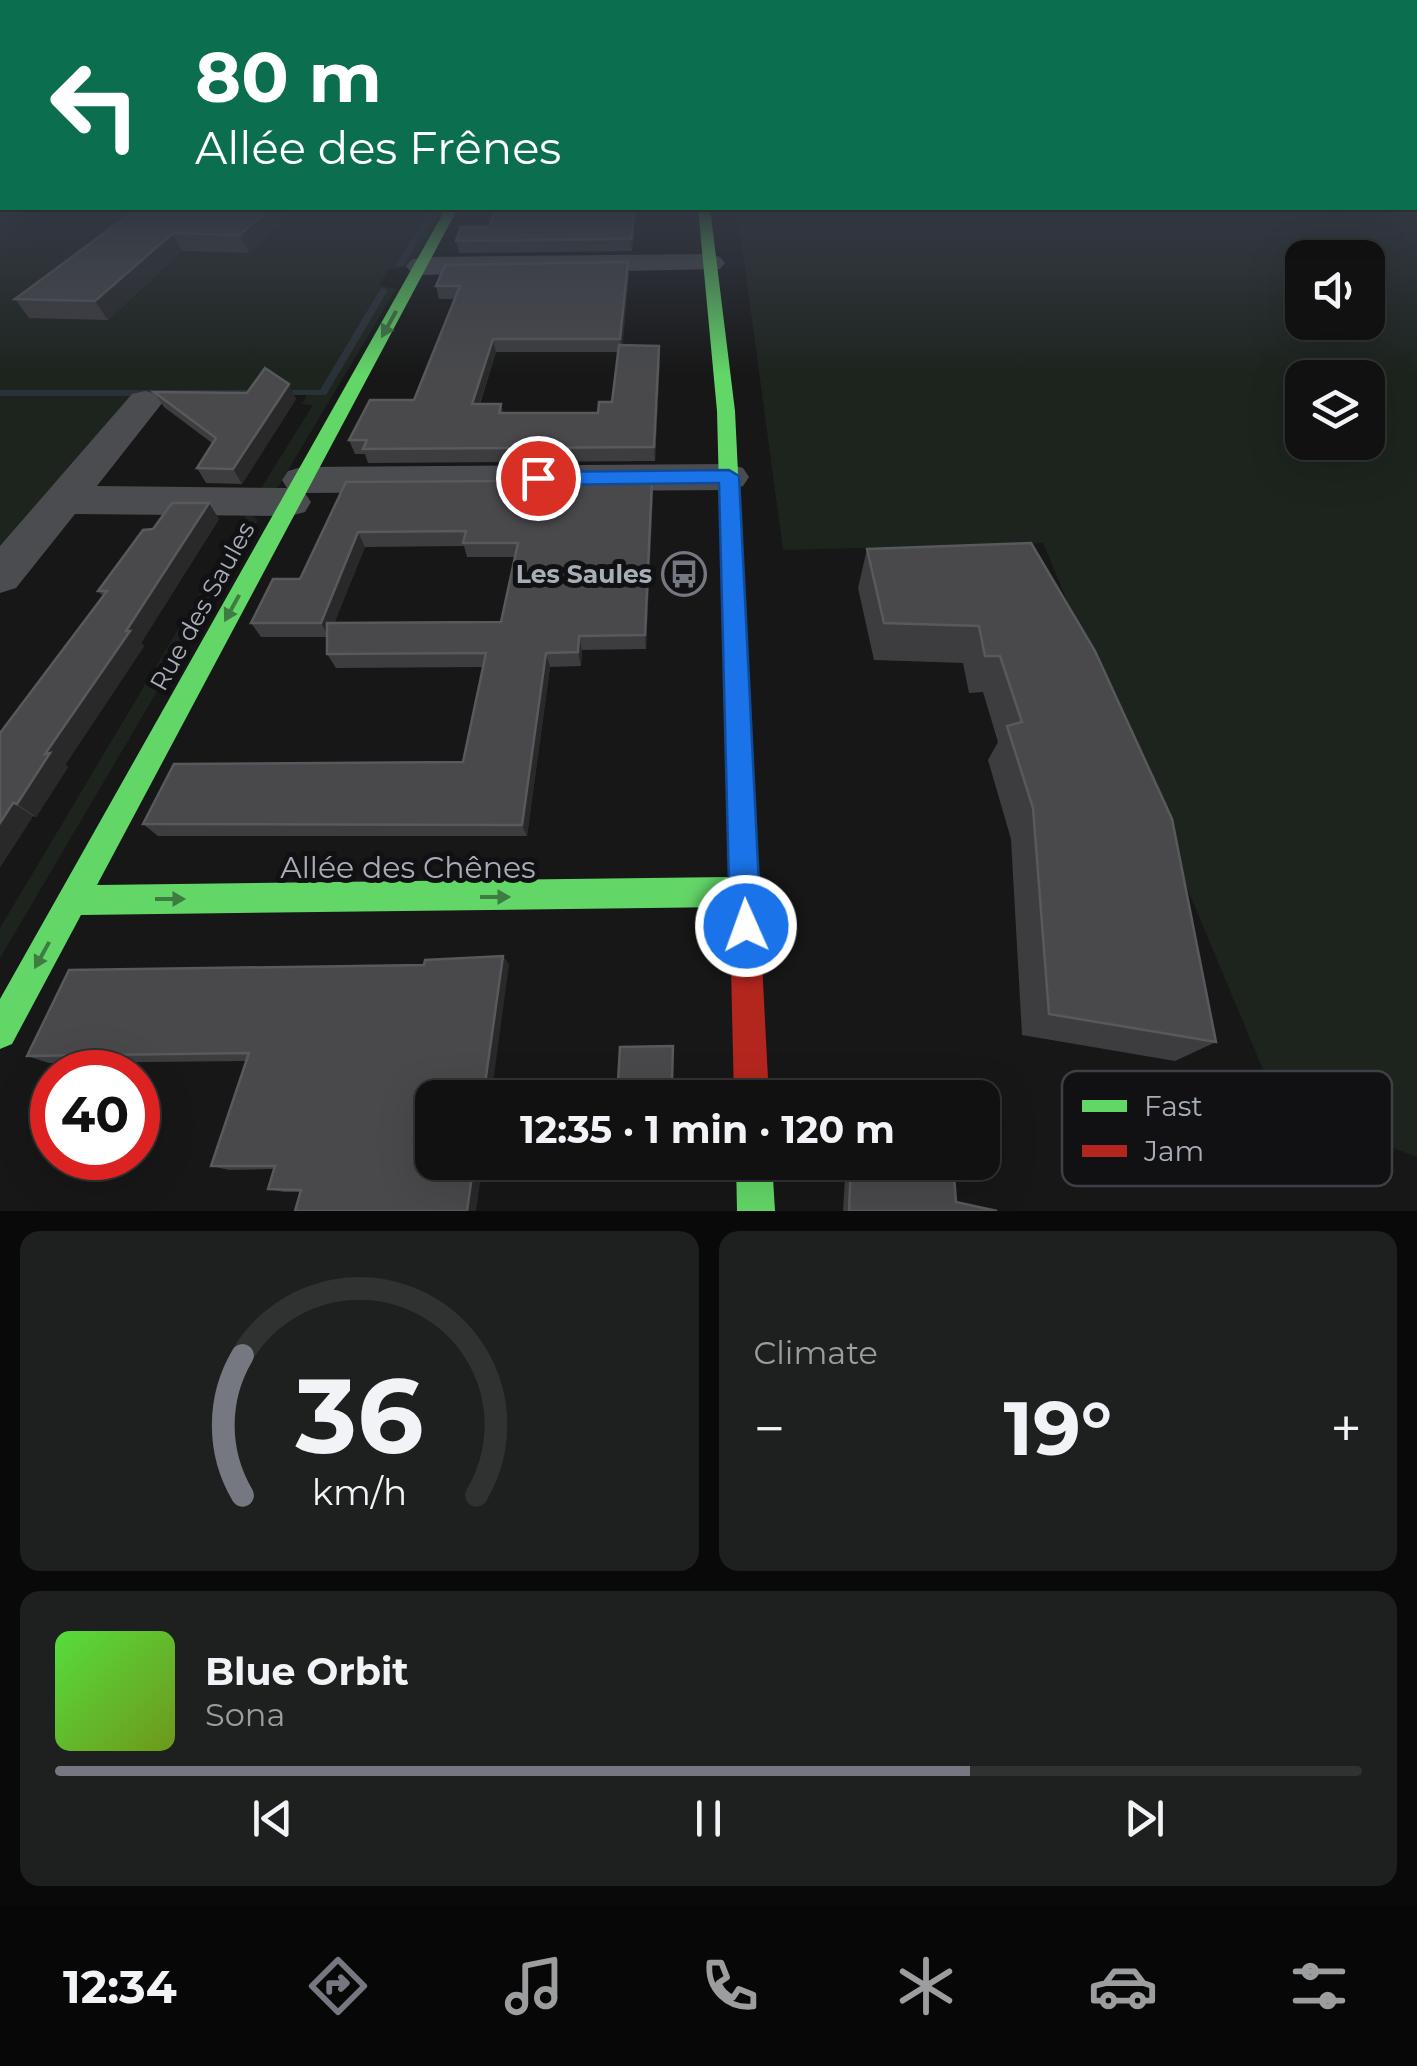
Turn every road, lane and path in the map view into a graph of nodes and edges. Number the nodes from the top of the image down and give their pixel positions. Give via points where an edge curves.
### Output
1 (423, 263) edge
2 (710, 264) joint
3 (421, 266) junction
4 (145, 402) dead end
5 (729, 476) junction
6 (296, 491) junction
7 (64, 500) junction
8 (0, 576) edge
9 (744, 892) junction
10 (72, 900) junction
11 (5, 1013) edge
12 (751, 1080) edge
13 (755, 1180) edge
14 (756, 1211) edge

1 - 3 street, Rue des Saules
2 - 3 street
2 - 5 street
3 -> 6 street, Rue des Saules
4 - 7 street
5 - 6 street
5 - 9 street
6 - 7 street
6 -> 10 street, Rue des Saules
7 - 8 street
10 -> 9 street, Allée des Chênes
9 - 12 street
10 -> 11 street, Rue des Saules
13 - 14 street

